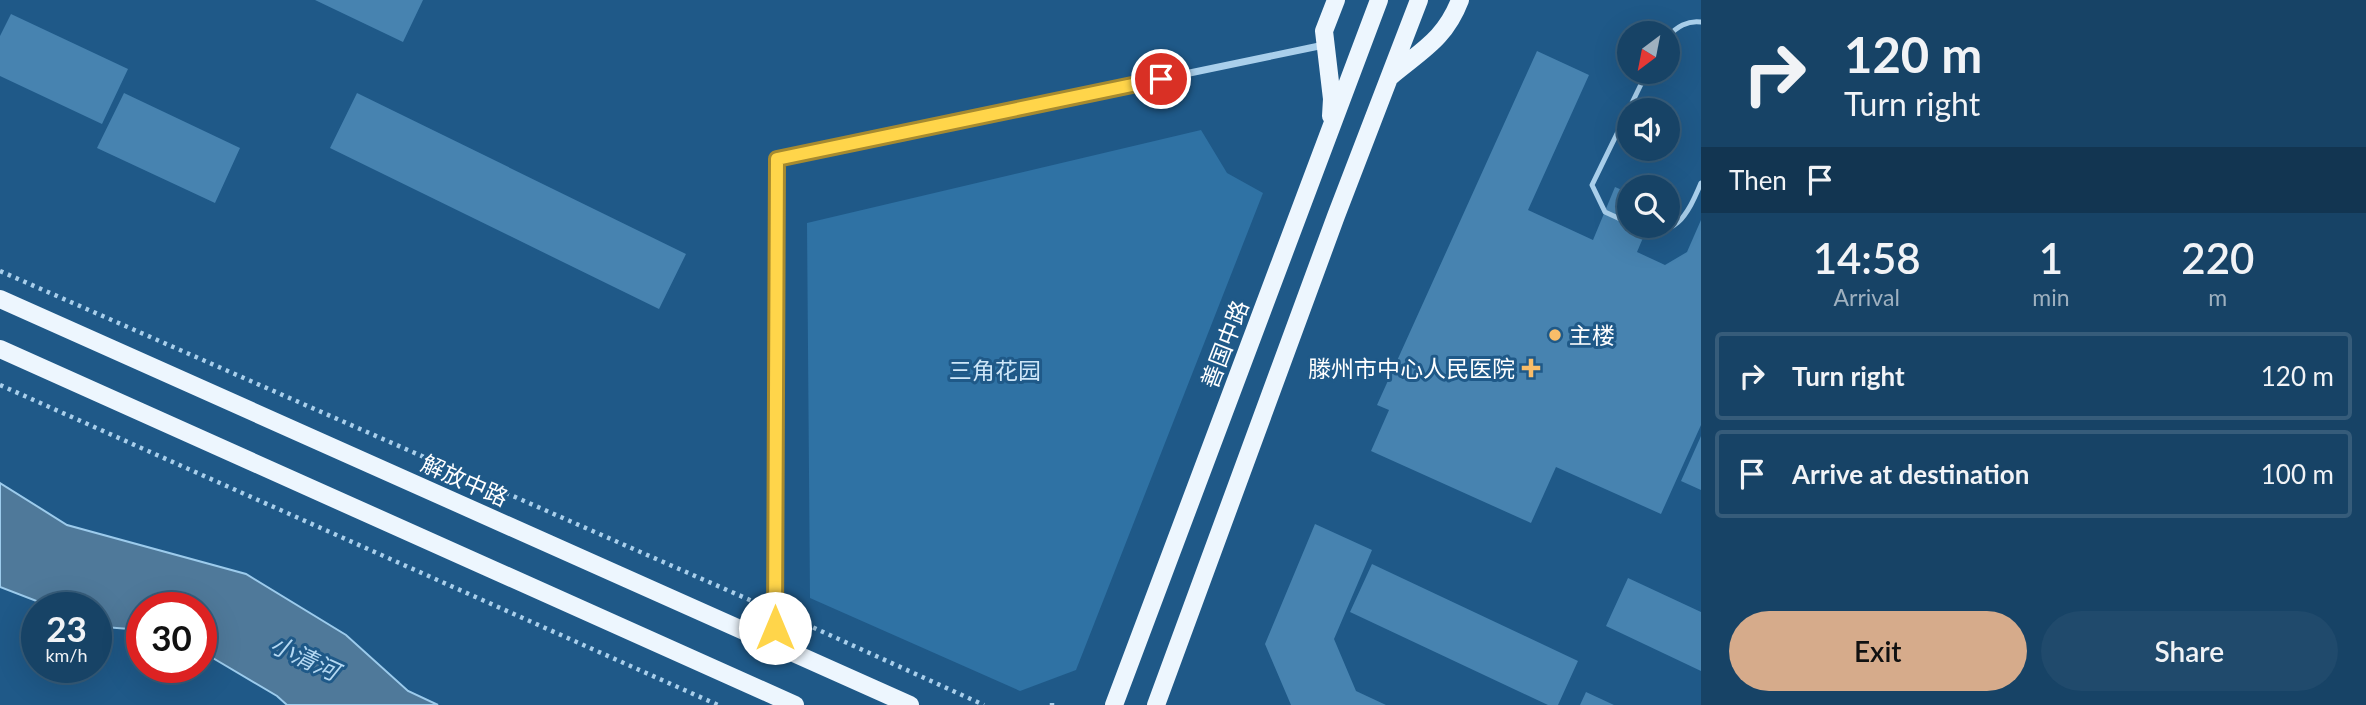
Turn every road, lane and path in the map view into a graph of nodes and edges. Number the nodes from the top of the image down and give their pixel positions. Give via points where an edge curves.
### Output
1 (1336, 0) edge
2 (1379, 0) edge
3 (1419, 0) edge
4 (1460, 0) edge
5 (1701, 22) edge
6 (1680, 27) edge
7 (1325, 45) junction
8 (1389, 79) junction
9 (1641, 84) edge
10 (1331, 129) junction
11 (1701, 183) edge
12 (1617, 218) edge
13 (1680, 223) edge
14 (0, 271) edge
15 (0, 299) edge
16 (0, 349) edge
17 (0, 385) edge
18 (775, 611) junction
19 (775, 645) junction
20 (718, 705) edge
21 (795, 705) edge
22 (910, 705) edge
23 (984, 705) edge
24 (1114, 705) edge
25 (1156, 705) edge

1 - 7 main road via 1324,31
2 - 10 main road, 善国中路
3 - 8 main road
4 - 8 main road via 1441,35
5 - 6 lane
7 - 10 main road
7 - 18 street via 777,159
8 - 25 main road
9 - 12 lane via 1592,185 1605,212
10 - 24 main road, 善国中路
11 - 13 lane
14 - 18 path
15 - 19 main road, 解放中路
16 - 21 main road
17 - 20 path
18 - 19 street
18 - 23 path
19 - 22 main road, 解放中路

